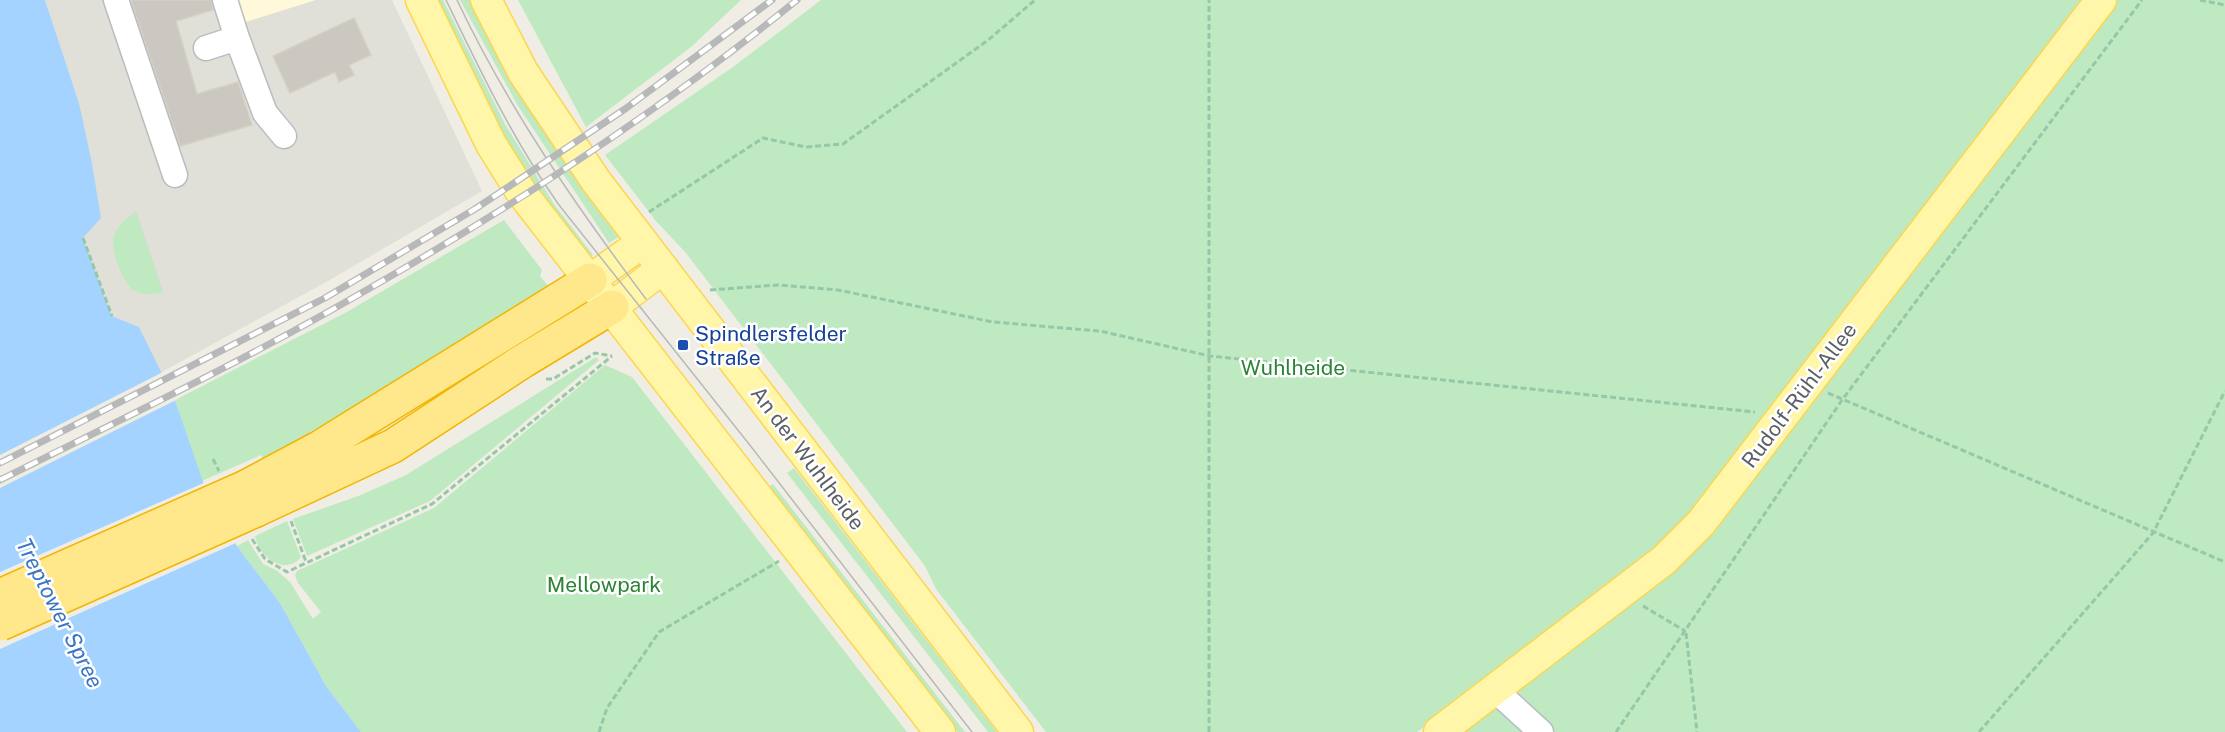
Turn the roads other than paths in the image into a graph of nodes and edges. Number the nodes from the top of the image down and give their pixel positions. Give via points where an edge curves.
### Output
1 (116, 0) edge
2 (225, 0) edge
3 (421, 0) edge
4 (486, 0) edge
5 (2101, 0) edge
6 (237, 38) junction
7 (206, 48) dead end
8 (284, 136) dead end
9 (175, 175) dead end
10 (644, 228) junction
11 (663, 268) junction
12 (590, 280) junction
13 (612, 308) junction
14 (259, 510) junction
15 (0, 596) edge
16 (0, 624) edge
17 (1495, 690) junction
18 (940, 732) edge
19 (1018, 732) edge
20 (1439, 732) edge
21 (1541, 732) edge

1 - 9 lane
2 - 6 lane
3 - 12 main road via 491,144 521,192
4 - 10 main road, An der Wuhlheide via 523,72 596,180
5 - 17 main road, Rudolf-Rühl-Allee via 1681,545
6 - 7 lane
6 - 8 lane via 265,113
10 - 11 main road, An der Wuhlheide
10 - 12 main road
11 - 13 main road
11 - 19 main road, An der Wuhlheide
12 - 13 main road
12 - 14 highway via 319,448
13 - 14 highway via 393,446
13 - 18 main road
14 - 15 highway, bridge
14 - 16 highway, bridge
17 - 20 main road, Rudolf-Rühl-Allee
17 - 21 lane

